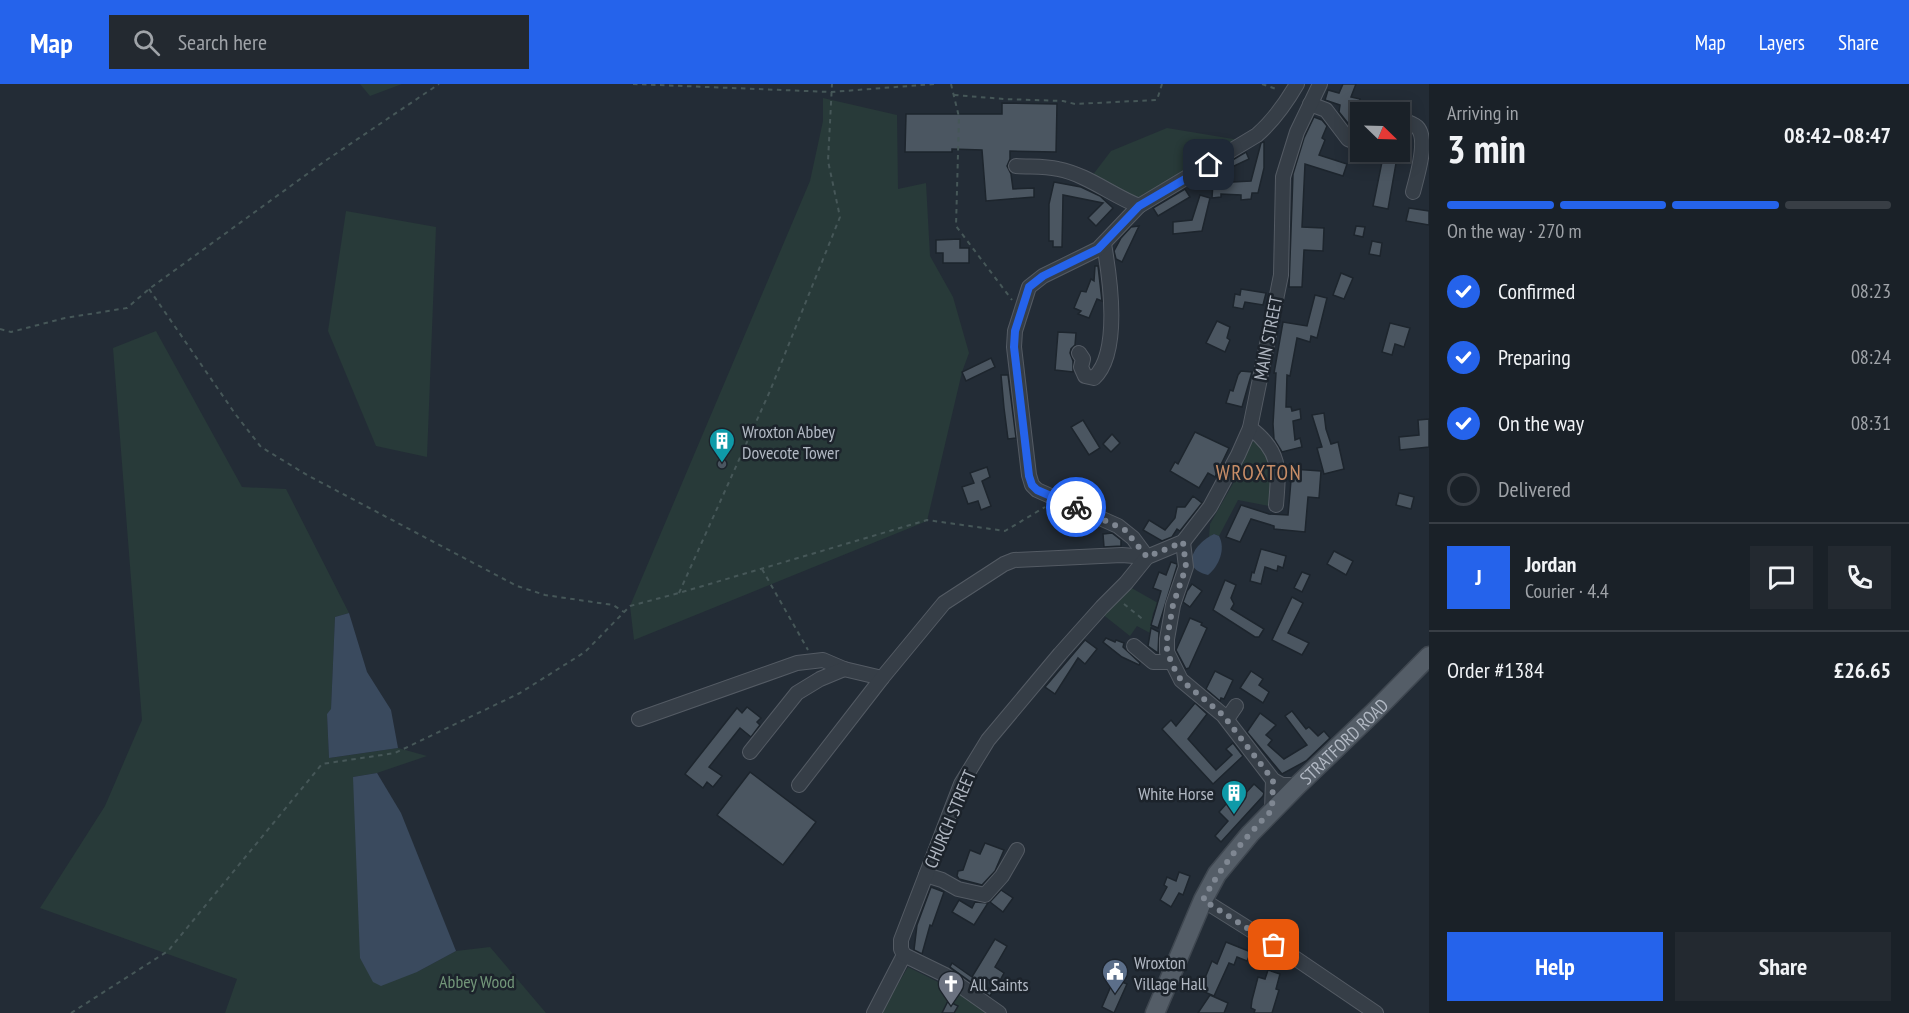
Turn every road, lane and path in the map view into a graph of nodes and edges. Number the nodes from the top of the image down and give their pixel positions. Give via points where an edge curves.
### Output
1 (439, 84) edge
2 (633, 84) edge
3 (832, 84) edge
4 (934, 84) edge
5 (951, 84) edge
6 (1162, 84) edge
7 (1262, 84) edge
8 (1297, 84) edge
9 (1320, 84) edge
10 (831, 92) junction
11 (954, 95) junction
12 (1287, 100) junction
13 (1310, 104) junction
14 (1410, 124) edge
15 (1350, 140) edge
16 (1016, 166) dead end
17 (1423, 178) edge
18 (1413, 192) dead end
19 (1139, 206) junction
20 (1101, 247) junction
21 (149, 289) junction
22 (1021, 311) junction
23 (0, 329) edge
24 (1079, 353) dead end
25 (1250, 428) junction
26 (1058, 499) junction
27 (1276, 505) dead end
28 (1183, 542) junction
29 (1147, 557) junction
30 (762, 569) junction
31 (679, 593) junction
32 (1113, 595) junction
33 (624, 612) junction
34 (1144, 621) dead end
35 (1134, 646) dead end
36 (1429, 656) edge
37 (813, 660) junction
38 (1171, 662) junction
39 (844, 669) junction
40 (882, 678) junction
41 (1236, 706) dead end
42 (639, 719) dead end
43 (1227, 719) junction
44 (750, 752) dead end
45 (1273, 780) junction
46 (1298, 784) junction
47 (799, 785) dead end
48 (1272, 810) junction
49 (1017, 850) dead end
50 (926, 875) junction
51 (1203, 900) junction
52 (904, 955) junction
53 (71, 1013) edge
54 (874, 1013) edge
55 (999, 1013) edge
56 (1155, 1013) edge
57 (1376, 1013) edge

1 - 21 path
2 - 10 path
3 - 10 path
4 - 10 path
5 - 11 path
6 - 11 path via 1157,100 1076,104 1063,100
7 - 12 path via 1280,91
8 - 12 street
9 - 13 street, MAIN STREET
10 - 31 path via 828,161 840,217 770,391
11 - 22 path via 959,117 956,226
12 - 19 street via 1257,135
13 - 15 street via 1326,110
13 - 25 street, MAIN STREET via 1283,177 1281,275
14 - 17 street via 1424,135
16 - 19 street via 1057,168
17 - 18 street
19 - 20 street
20 - 22 street via 1029,287
20 - 24 street via 1110,289 1111,324 1101,372 1094,378 1085,376
21 - 23 path via 127,308 11,332
21 - 33 path via 261,447 517,586 546,595 613,605
22 - 26 street via 1014,347 1029,476 1037,490
25 - 27 street via 1262,436 1276,459
25 - 28 street, MAIN STREET via 1210,507
26 - 29 street via 1118,526
26 - 30 path via 1005,531 927,520
28 - 29 street, MAIN STREET
28 - 38 street via 1186,567 1167,639
29 - 32 street, CHURCH STREET
29 - 40 street via 1032,559 1004,564 944,603
30 - 31 path
30 - 37 path
31 - 33 path via 630,606
32 - 34 path
32 - 50 street, CHURCH STREET via 988,740 961,784
33 - 53 path via 585,652 520,693 395,753 322,764 168,951
35 - 38 street via 1154,662
36 - 46 main road, STRATFORD ROAD
37 - 39 street
37 - 42 street
38 - 43 street via 1181,680
39 - 40 street
39 - 44 street via 797,693
40 - 47 street
41 - 43 street
43 - 45 street
45 - 46 street via 1282,785
45 - 48 street
46 - 48 main road, STRATFORD ROAD
48 - 51 main road, STRATFORD ROAD via 1217,874
49 - 50 street via 985,895
50 - 52 street, CHURCH STREET via 901,940
51 - 56 main road, STRATFORD ROAD
51 - 57 street
52 - 54 street
52 - 55 street via 945,975

